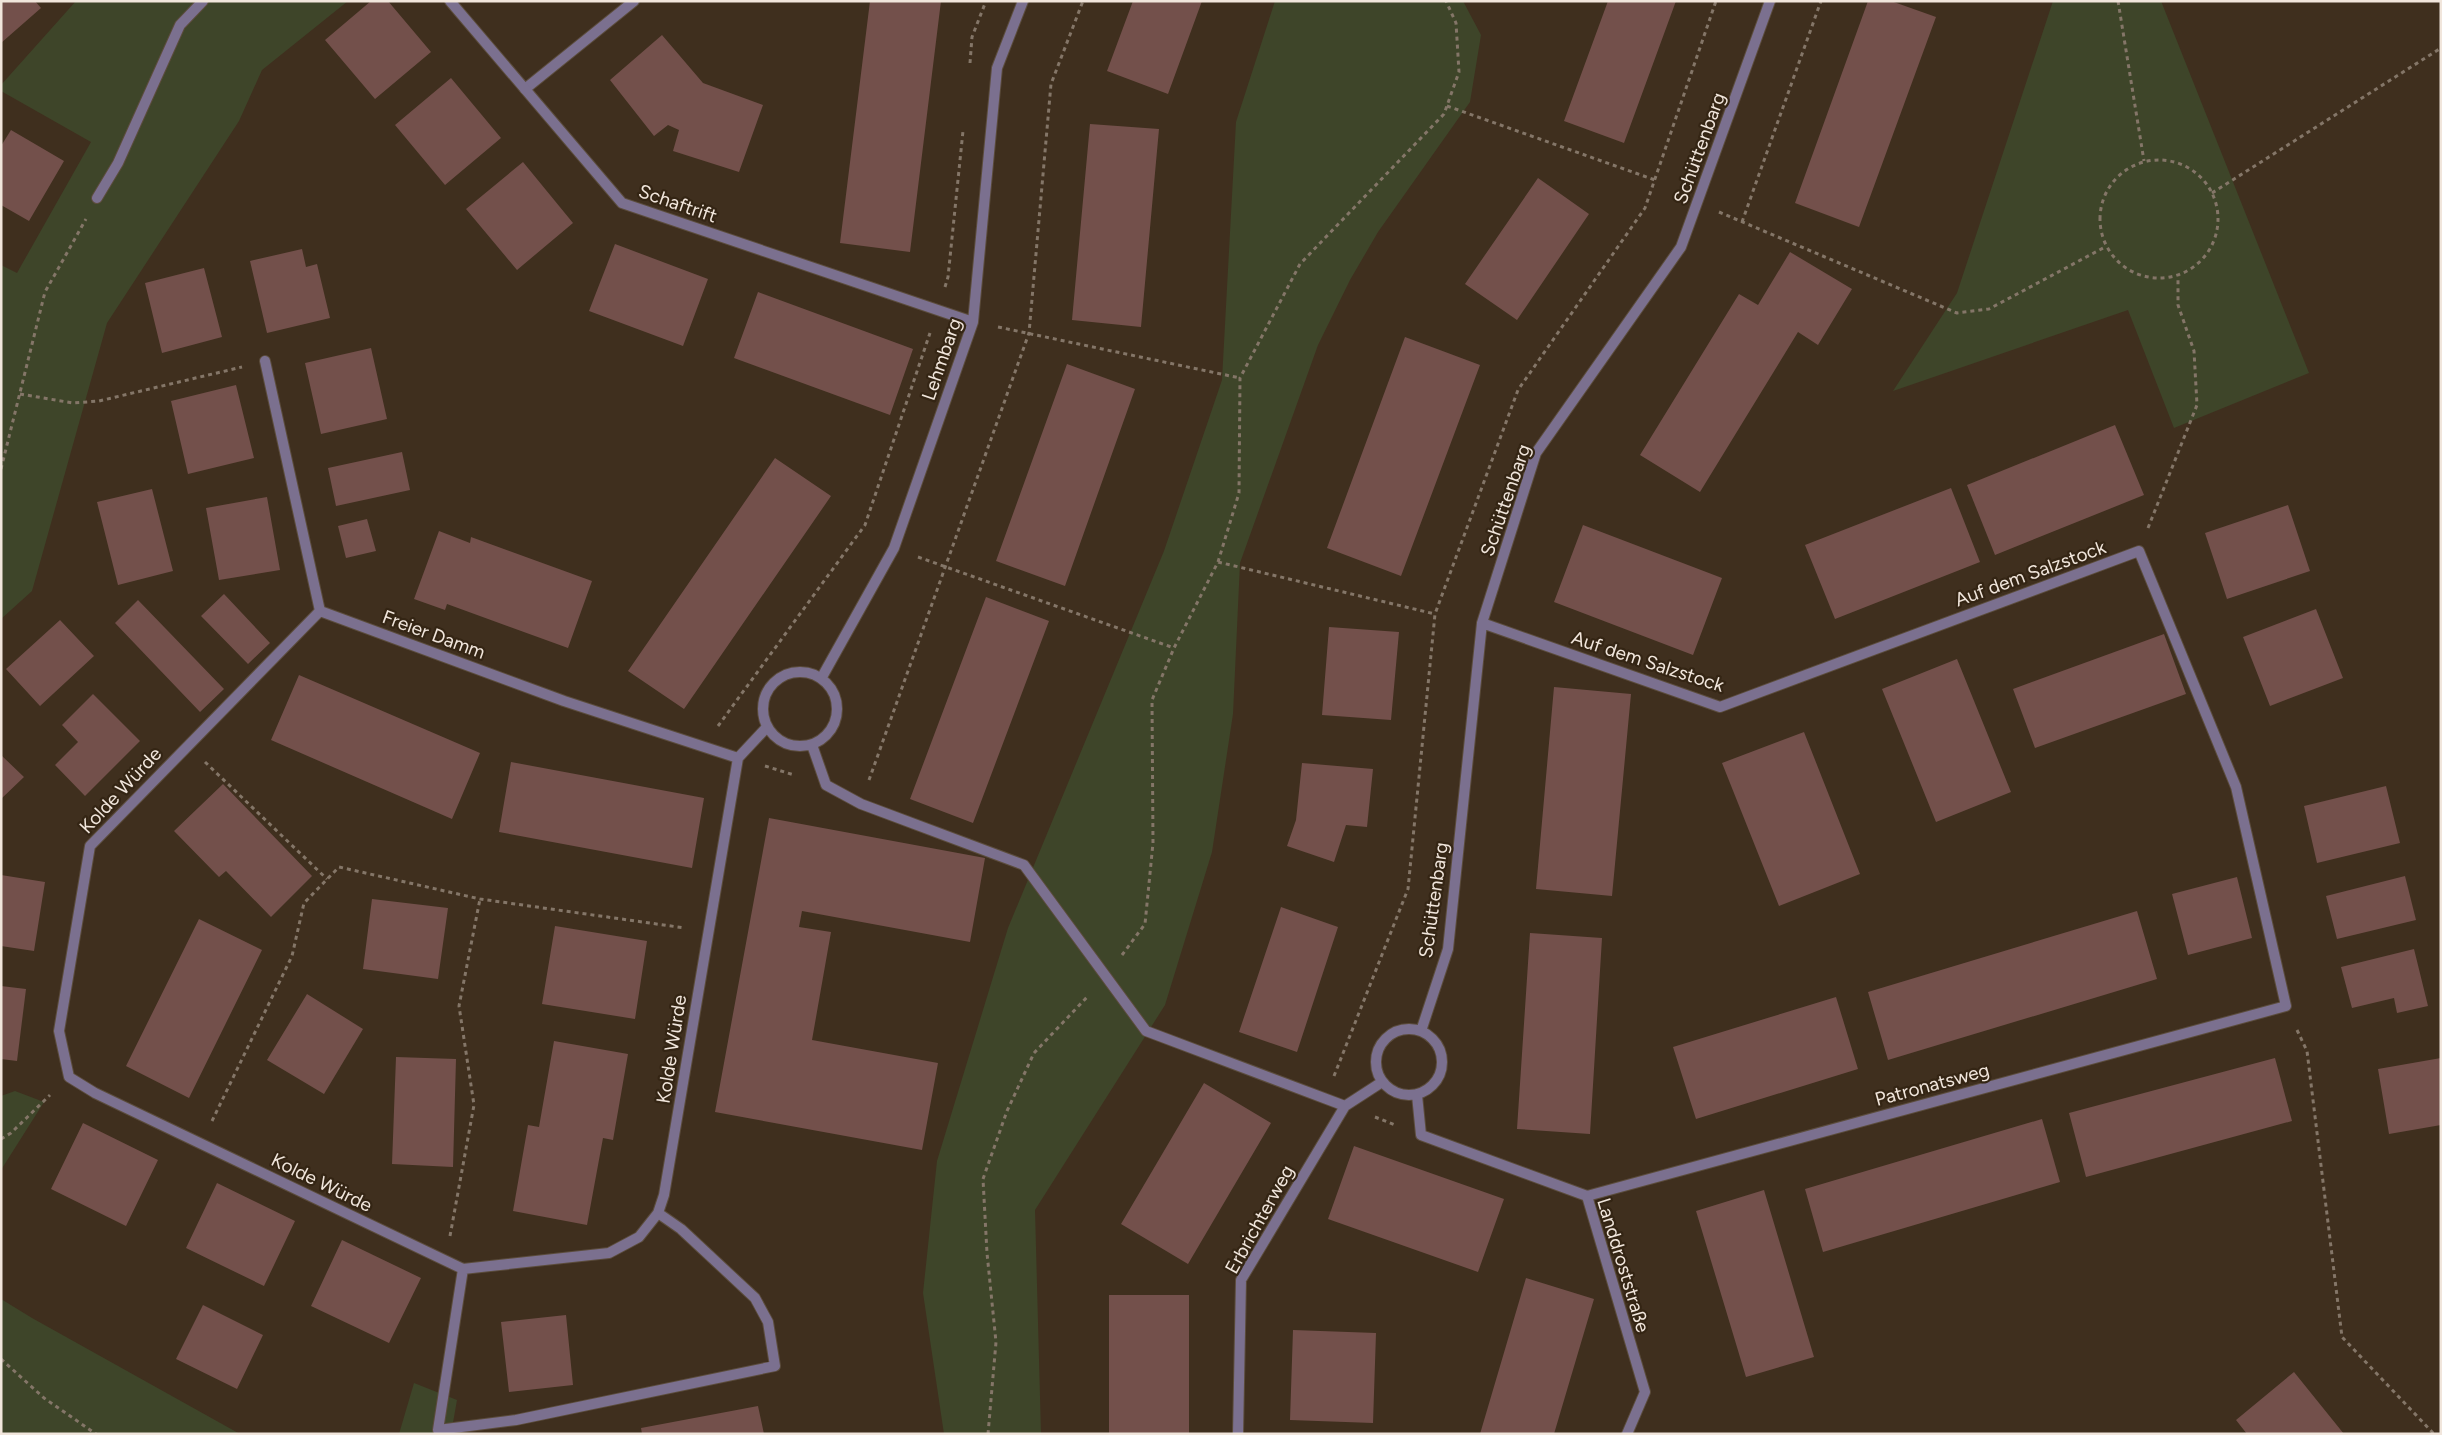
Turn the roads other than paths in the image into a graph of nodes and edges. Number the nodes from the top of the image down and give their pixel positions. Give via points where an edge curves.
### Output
1 (203, 1) edge
2 (450, 1) edge
3 (634, 1) edge
4 (1023, 1) edge
5 (1770, 1) edge
6 (525, 89) junction
7 (98, 198) road end
8 (973, 322) junction
9 (265, 361) road end
10 (320, 610) junction
11 (1482, 623) junction
12 (822, 677) junction
13 (767, 727) junction
14 (812, 745) junction
15 (738, 758) junction
16 (2286, 1006) joint
17 (1421, 1031) junction
18 (1382, 1082) junction
19 (1417, 1095) junction
20 (1345, 1106) junction
21 (1587, 1196) junction
22 (658, 1213) junction
23 (463, 1269) junction
24 (1238, 1434) edge
25 (1627, 1434) edge

1 - 7 street via 180,25 118,163
2 - 6 street, Schaftrift
3 - 6 street
4 - 8 street, Lehmbarg via 997,68
5 - 11 street, Schüttenbarg via 1681,247 1536,453
6 - 8 street, Schaftrift via 622,202
8 - 12 street, Lehmbarg via 894,548
9 - 10 street
10 - 15 street, Freier Damm via 564,701
10 - 23 street, Kolde Würde via 90,846 59,1031 69,1077
11 - 16 street, Auf dem Salzstock via 1720,707 2139,551 2236,787
11 - 17 street, Schüttenbarg via 1448,949
12 - 13 street via 806,671 790,672 775,680 765,694 762,710
12 - 14 street via 832,687 838,714 824,738
13 - 14 street via 786,744
13 - 15 street
14 - 20 street via 826,785 861,804 1024,865 1146,1031
15 - 22 street, Kolde Würde via 664,1195
16 - 21 street, Patronatsweg
17 - 18 street via 1400,1030 1382,1042 1375,1062
17 - 19 street via 1439,1047 1443,1058 1437,1081
18 - 19 street via 1404,1096
18 - 20 street, Erbrichterweg
19 - 21 street, Landdroststraße via 1421,1135
20 - 24 street, Erbrichterweg via 1241,1280
21 - 25 street, Landdroststraße via 1644,1392
22 - 23 street, Kolde Würde via 640,1237 609,1253
22 - 23 street via 681,1228 755,1298 768,1322 775,1366 516,1420 438,1430

